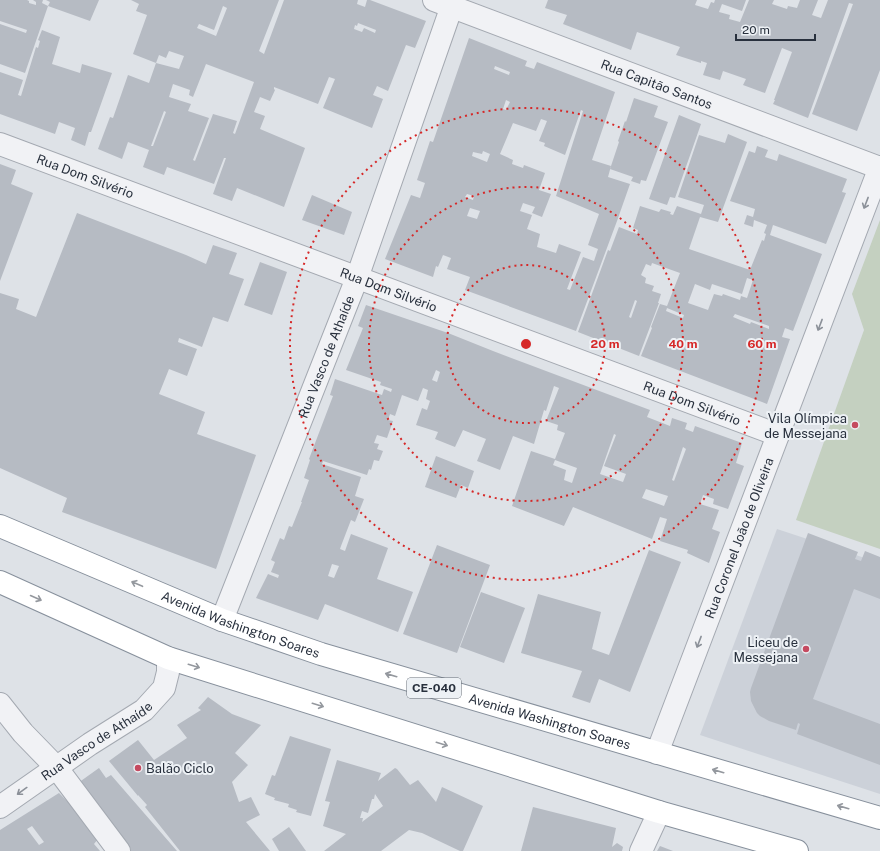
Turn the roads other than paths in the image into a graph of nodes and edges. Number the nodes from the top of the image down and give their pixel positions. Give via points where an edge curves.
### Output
1 (446, 2) edge
2 (0, 144) edge
3 (880, 167) edge
4 (357, 278) junction
5 (778, 435) junction
6 (0, 526) edge
7 (0, 582) edge
8 (222, 620) junction
9 (168, 658) junction
10 (0, 704) edge
11 (657, 753) junction
12 (56, 767) junction
13 (0, 807) edge
14 (659, 812) junction
15 (880, 818) edge
16 (119, 851) edge
17 (641, 851) edge
18 (797, 851) edge

1 - 3 street, Rua Capitão Santos
1 - 4 street, Rua Vasco de Athaíde
2 - 4 street, Rua Dom Silvério
3 -> 5 street, Rua Coronel João de Oliveira
4 - 5 street, Rua Dom Silvério
4 - 8 street, Rua Vasco de Athaíde
5 -> 11 street, Rua Coronel João de Oliveira
8 -> 6 highway, Avenida Washington Soares / CE-040
7 -> 9 highway
11 -> 8 highway, Avenida Washington Soares / CE-040 via 321,654
9 - 12 street, Rua Vasco de Athaíde via 164,688 144,710
9 -> 14 highway
10 - 12 street via 23,733
15 -> 11 highway, Avenida Washington Soares / CE-040
12 -> 13 street, Rua Vasco de Athaíde
12 - 16 street
14 - 17 street
14 - 18 highway

